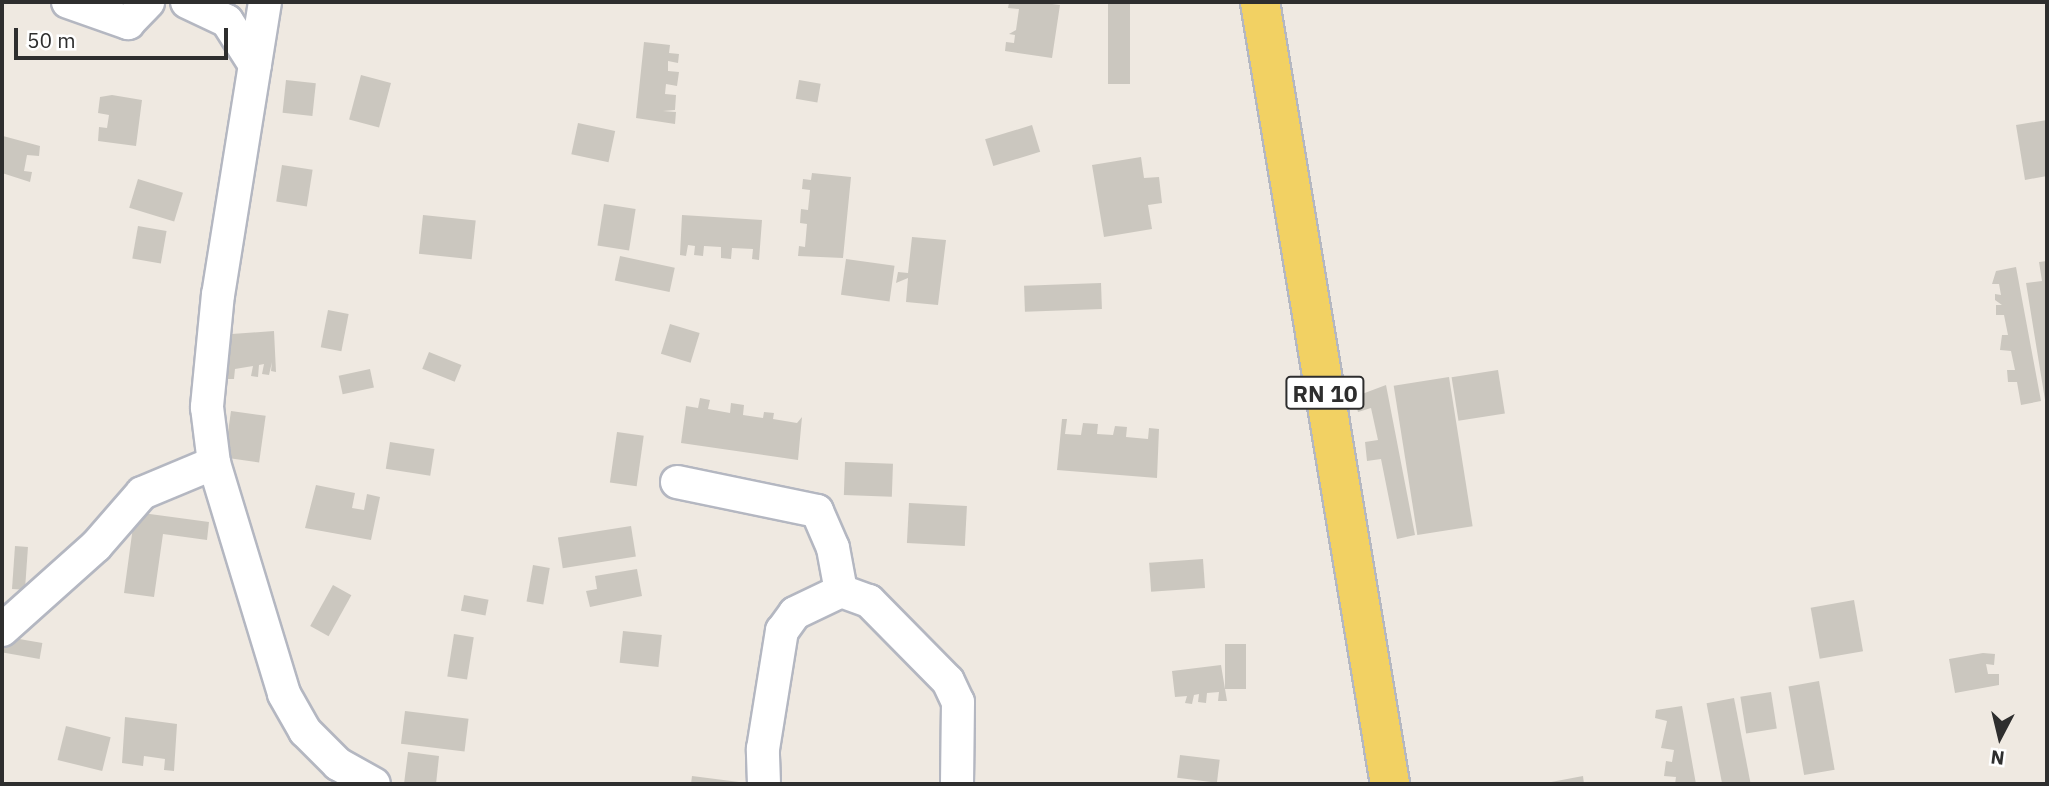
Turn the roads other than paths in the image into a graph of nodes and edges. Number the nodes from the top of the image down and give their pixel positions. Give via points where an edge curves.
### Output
1 (68, 2) edge
2 (148, 2) edge
3 (187, 2) edge
4 (265, 2) edge
5 (1260, 2) edge
6 (255, 65) junction
7 (214, 463) junction
8 (677, 482) dead end
9 (841, 591) junction
10 (2, 630) edge
11 (374, 784) edge
12 (764, 784) edge
13 (957, 784) edge
14 (1390, 784) edge

1 - 2 street via 128,23
3 - 6 street via 226,21
4 - 6 street
5 - 14 main road, RN 10
6 - 7 street via 218,294 207,407
7 - 10 street via 142,493 96,546
7 - 11 street via 284,694 305,731 338,764
8 - 9 street via 817,511 833,548
9 - 12 street via 795,613 782,631 763,749
9 - 13 street via 869,601 948,681 958,702

